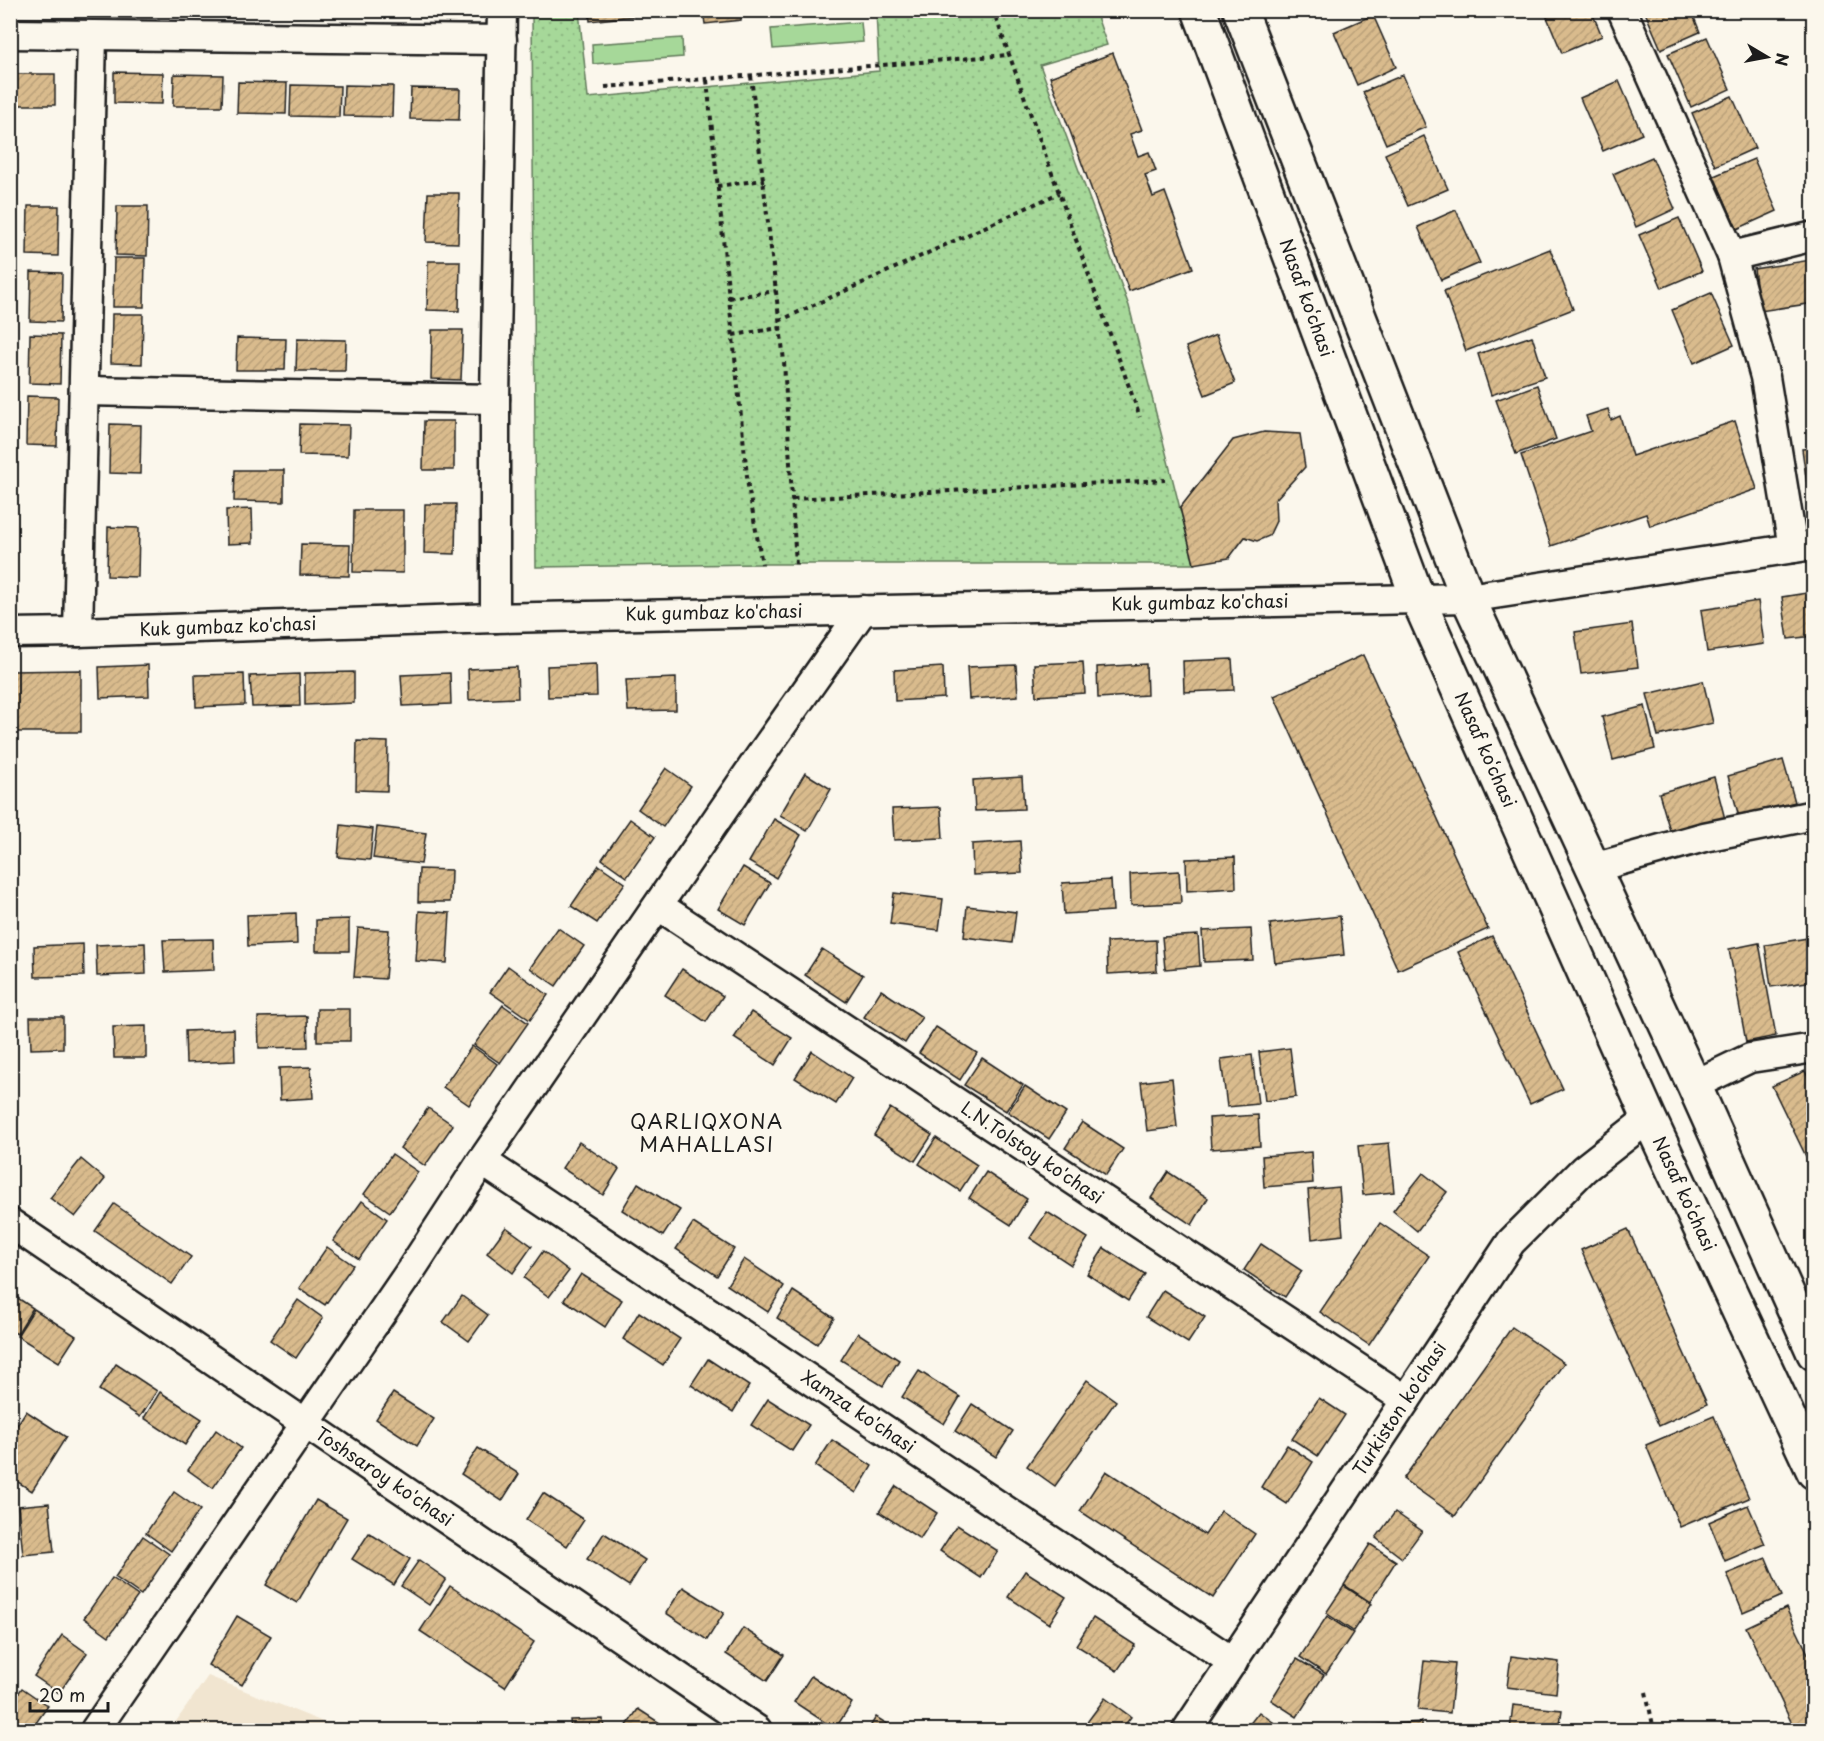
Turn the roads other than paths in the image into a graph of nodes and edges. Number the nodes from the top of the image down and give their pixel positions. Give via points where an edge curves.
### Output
1 (502, 10) edge
2 (1199, 10) edge
3 (1240, 10) edge
4 (1622, 10) edge
5 (10, 34) edge
6 (92, 36) junction
7 (502, 40) junction
8 (1814, 237) edge
9 (1732, 256) junction
10 (84, 392) junction
11 (495, 399) junction
12 (1803, 547) edge
13 (1468, 598) junction
14 (1418, 599) junction
15 (863, 610) junction
16 (495, 618) junction
17 (78, 632) junction
18 (10, 633) edge
19 (1814, 815) edge
20 (1593, 868) junction
21 (659, 906) junction
22 (1814, 1048) edge
23 (1694, 1085) junction
24 (1649, 1118) junction
25 (482, 1161) junction
26 (10, 1223) edge
27 (1810, 1334) edge
28 (1406, 1400) junction
29 (306, 1424) junction
30 (1814, 1472) edge
31 (1233, 1662) junction
32 (95, 1731) edge
33 (757, 1731) edge
34 (1187, 1731) edge

1 - 7 street
2 - 14 main road, Nasaf ko‘chasi
3 - 13 main road
4 - 9 street
5 - 6 street
6 - 7 street
6 - 10 street
7 - 11 street
8 - 9 street
9 - 12 street via 1765,377
10 - 11 street
10 - 17 street
11 - 16 street
12 - 13 street, Kuk gumbaz ko'chasi
13 - 14 street, Kuk gumbaz ko'chasi
13 - 20 main road
14 - 15 street, Kuk gumbaz ko'chasi
14 - 24 main road, Nasaf ko‘chasi
15 - 16 street, Kuk gumbaz ko'chasi
15 - 21 street
16 - 17 street, Kuk gumbaz ko'chasi
17 - 18 street, Kuk gumbaz ko'chasi
19 - 20 street via 1704,837
20 - 23 main road
21 - 25 street
21 - 28 street, L.N.Tolstoy ko'chasi
22 - 23 street via 1750,1058
23 - 27 main road
24 - 28 street, Turkiston ko'chasi via 1584,1169 1511,1242
24 - 30 main road, Nasaf ko‘chasi
25 - 29 street
25 - 31 street, Xamza ko'chasi
26 - 29 street, Toshsaroy ko'chasi
28 - 31 street, Turkiston ko'chasi
29 - 32 street
29 - 33 street, Toshsaroy ko'chasi
31 - 34 street, Turkiston ko'chasi

